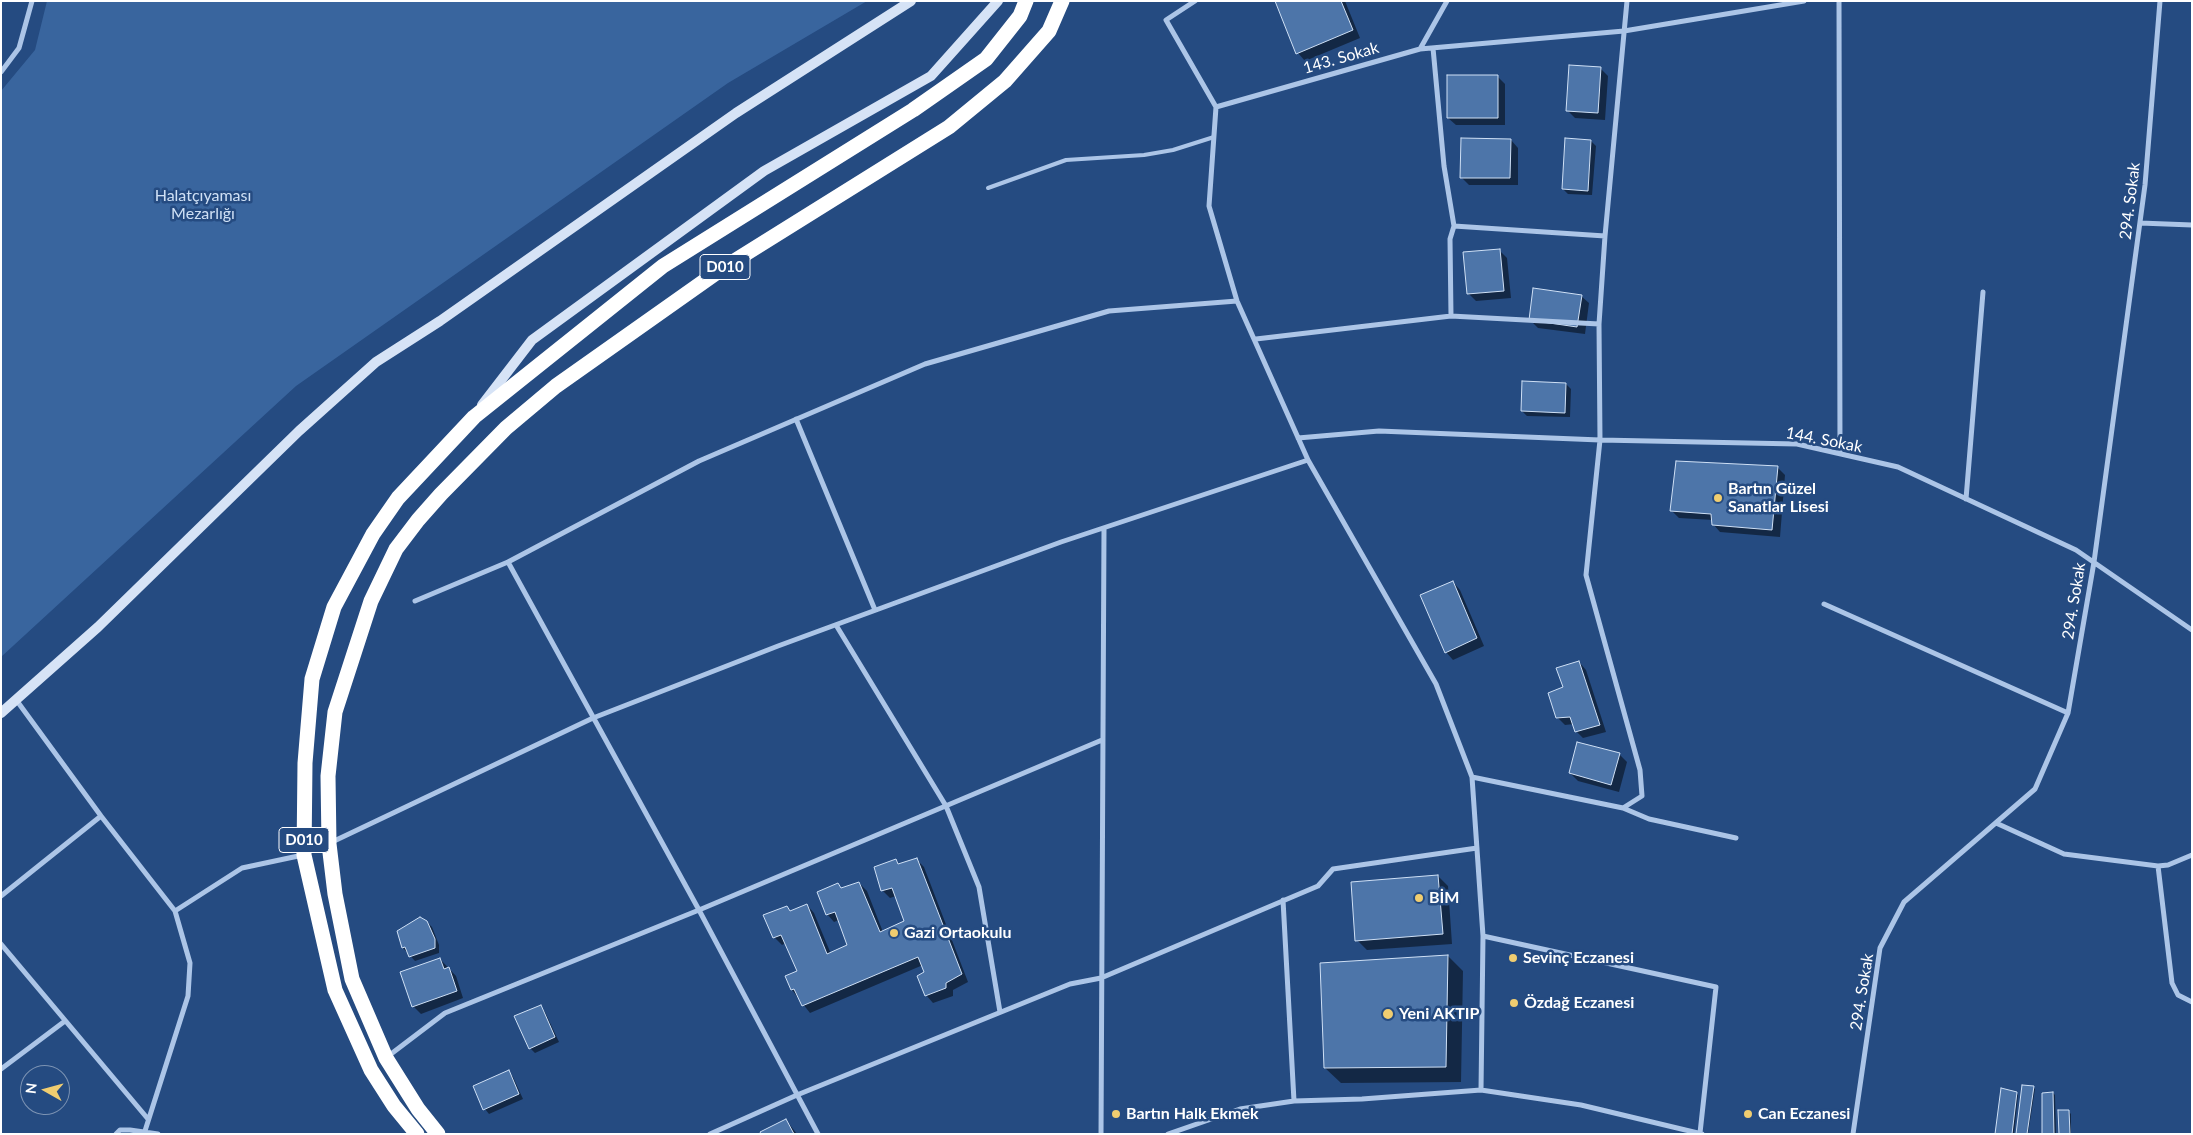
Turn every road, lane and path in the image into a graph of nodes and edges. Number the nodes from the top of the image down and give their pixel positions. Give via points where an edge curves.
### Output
1 (32, 1) edge
2 (911, 1) edge
3 (998, 1) edge
4 (1026, 1) edge
5 (1062, 1) edge
6 (1195, 1) edge
7 (1447, 1) edge
8 (1627, 1) edge
9 (1804, 1) edge
10 (1839, 1) edge
11 (2160, 1) edge
12 (1624, 31) junction
13 (1433, 48) junction
14 (1420, 49) junction
15 (1, 72) edge
16 (1216, 107) junction
17 (1214, 137) junction
18 (988, 188) dead end
19 (2140, 223) junction
20 (2192, 225) edge
21 (1454, 226) junction
22 (1605, 236) junction
23 (1983, 292) dead end
24 (1237, 301) junction
25 (1451, 316) junction
26 (1599, 324) junction
27 (1256, 339) junction
28 (796, 419) junction
29 (468, 424) junction
30 (1298, 438) junction
31 (1600, 440) junction
32 (1840, 454) junction
33 (1308, 460) junction
34 (1966, 499) junction
35 (1104, 529) junction
36 (508, 562) junction
37 (2094, 562) junction
38 (415, 602) dead end
39 (1824, 604) dead end
40 (875, 610) junction
41 (836, 625) junction
42 (2192, 630) edge
43 (17, 701) junction
44 (1, 713) edge
45 (2068, 713) junction
46 (593, 718) junction
47 (1102, 740) junction
48 (1472, 777) junction
49 (946, 806) junction
50 (1623, 808) junction
51 (101, 816) junction
52 (1996, 823) junction
53 (1736, 838) dead end
54 (329, 844) junction
55 (1478, 848) junction
56 (304, 855) junction
57 (2192, 855) edge
58 (2158, 866) junction
59 (1, 896) edge
60 (1283, 900) junction
61 (699, 910) junction
62 (176, 911) junction
63 (1482, 936) junction
64 (1, 944) edge
65 (1101, 978) junction
66 (2192, 1002) edge
67 (1000, 1012) junction
68 (65, 1021) junction
69 (386, 1058) junction
70 (1, 1069) edge
71 (1481, 1090) junction
72 (797, 1095) junction
73 (1294, 1102) junction
74 (148, 1119) junction
75 (144, 1132) edge
76 (116, 1134) edge
77 (158, 1134) edge
78 (417, 1134) edge
79 (438, 1134) edge
80 (710, 1134) edge
81 (818, 1134) edge
82 (1101, 1134) edge
83 (1168, 1134) edge
84 (1701, 1134) edge
85 (1853, 1134) edge

1 - 15 street via 19,48
2 - 43 street via 736,113 440,321 376,362 299,430 98,627
3 - 29 street via 930,76 764,171 532,340
4 - 29 highway, D010 via 1020,16 986,59 913,110 663,266
5 - 54 highway, D010 via 1048,31 1005,81 949,127 723,268 556,386 506,428 418,520 396,549 371,601 335,712 328,776
6 - 16 street via 1166,20
7 - 14 street
8 - 12 street
9 - 12 street, 143. Sokak
10 - 32 street
11 - 19 street, 294. Sokak
12 - 13 street, 143. Sokak
12 - 22 street
13 - 14 street, 143. Sokak
13 - 21 street via 1444,166
14 - 16 street, 143. Sokak
16 - 17 street
17 - 18 lane via 1144,155 1066,160
17 - 24 street via 1209,206
19 - 20 street
19 - 37 street, 294. Sokak
21 - 22 street
21 - 25 street via 1450,239
22 - 26 street
23 - 34 street
24 - 27 street
24 - 28 street via 1109,311 925,364
25 - 26 street
25 - 27 street
26 - 31 street
27 - 30 street
28 - 36 street via 699,460
28 - 40 street
29 - 56 highway, D010 via 398,498 373,534 334,607 312,679 305,763
30 - 31 street, 144. Sokak via 1379,431
30 - 33 street
31 - 32 street, 144. Sokak via 1796,444
31 - 50 street via 1586,575 1640,770 1642,796
32 - 34 street, 144. Sokak via 1898,467
33 - 35 street
33 - 48 street via 1436,684
34 - 37 street, 144. Sokak via 2076,550
35 - 40 street
35 - 47 street
36 - 38 street
36 - 46 street
37 - 42 street, 144. Sokak
37 - 45 street, 294. Sokak
39 - 45 street
40 - 41 street
41 - 46 street
41 - 49 street
43 - 44 street
43 - 51 street
45 - 52 street, 294. Sokak via 2035,789
46 - 54 street
46 - 61 street
47 - 49 street
47 - 65 street
48 - 50 street
48 - 55 street
49 - 61 street
49 - 67 street via 979,887
50 - 53 street via 1649,819
51 - 59 street
51 - 62 street
52 - 58 street via 2064,854
52 - 85 street, 294. Sokak via 1904,902 1880,948
54 - 69 highway, D010 via 352,980
55 - 60 street via 1332,869 1318,886
55 - 63 street
56 - 62 street via 242,868
56 - 78 highway, D010 via 335,990 371,1070
57 - 58 street
58 - 66 street via 2172,983 2178,995
60 - 65 street
60 - 73 street
61 - 69 street via 445,1013
61 - 72 street
62 - 74 street via 190,963 188,996
63 - 71 street
63 - 84 street via 1716,987
64 - 68 street
65 - 67 street via 1070,984
65 - 82 street
67 - 72 street
68 - 70 street
68 - 74 street
69 - 79 highway, D010
71 - 73 street
71 - 84 street via 1581,1105
72 - 80 street
72 - 81 street
73 - 83 street via 1240,1109
74 - 75 street
75 - 76 street via 120,1130
75 - 77 street

